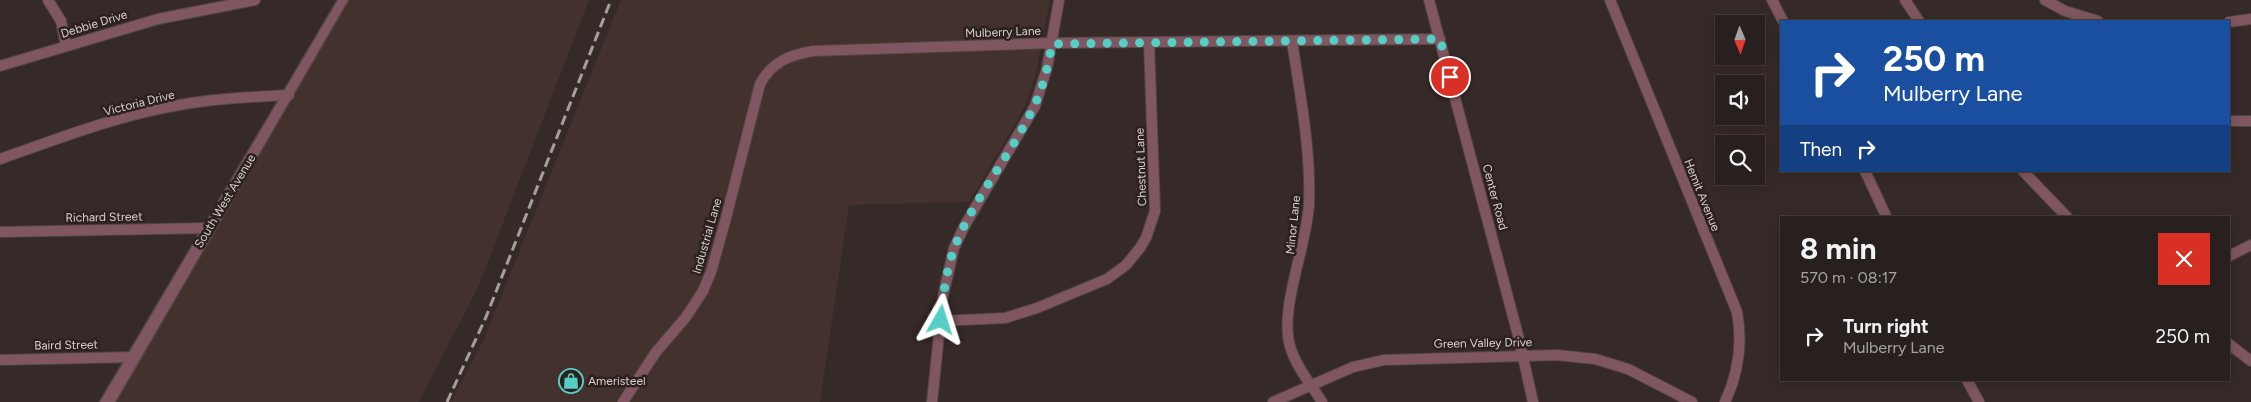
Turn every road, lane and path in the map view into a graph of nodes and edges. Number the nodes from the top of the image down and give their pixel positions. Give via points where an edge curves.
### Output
1 (48, 0) edge
2 (255, 0) edge
3 (342, 0) edge
4 (1059, 0) edge
5 (1429, 0) edge
6 (1610, 0) edge
7 (1772, 0) edge
8 (1905, 0) edge
9 (2045, 0) edge
10 (2251, 19) edge
11 (1782, 20) edge
12 (1918, 20) edge
13 (2094, 20) edge
14 (2230, 22) edge
15 (1440, 39) junction
16 (1292, 41) junction
17 (1149, 42) junction
18 (1052, 44) junction
19 (66, 45) junction
20 (779, 61) joint
21 (0, 66) edge
22 (289, 95) junction
23 (2230, 121) edge
24 (2251, 121) edge
25 (0, 159) edge
26 (1865, 172) edge
27 (2024, 172) edge
28 (1886, 216) edge
29 (2066, 216) edge
30 (209, 228) junction
31 (0, 232) edge
32 (2251, 245) edge
33 (2230, 256) edge
34 (941, 320) junction
35 (2230, 345) edge
36 (1523, 356) junction
37 (134, 357) junction
38 (0, 360) edge
39 (2251, 360) edge
40 (1968, 381) edge
41 (1310, 385) junction
42 (107, 402) edge
43 (623, 402) edge
44 (932, 402) edge
45 (1273, 402) edge
46 (1322, 402) edge
47 (1533, 402) edge
48 (1692, 402) edge
49 (1725, 402) edge
50 (1979, 402) edge

1 - 19 street via 61,20
2 - 19 street, Debbie Drive via 160,18
3 - 22 street, South West Avenue
4 - 18 street
5 - 15 street, Center Road
6 - 49 street, Hemit Avenue via 1737,312 1742,345 1739,368
7 - 11 street
8 - 12 street
9 - 13 street via 2070,13
10 - 14 street
15 - 16 street, Mulberry Lane
15 - 36 street, Center Road
16 - 17 street, Mulberry Lane
16 - 41 street, Minor Lane via 1307,143 1309,199 1302,258 1287,323 1300,371
17 - 18 street, Mulberry Lane
17 - 34 street, Chestnut Lane via 1156,211 1140,248 1126,265 1107,279 1037,308 1005,318
18 - 20 street, Mulberry Lane via 813,52 794,54
18 - 34 street via 1035,106 954,248
19 - 21 street, Debbie Drive
20 - 43 street, Industrial Lane via 767,71 760,84 726,218 703,291 686,317 651,358
22 - 25 street, Victoria Drive via 234,97 166,107
22 - 30 street, South West Avenue
23 - 24 street
26 - 28 street
27 - 29 street
30 - 31 street, Richard Street
30 - 37 street, South West Avenue
32 - 33 street
34 - 44 street
35 - 39 street
36 - 41 street, Green Valley Drive via 1384,360 1354,367
36 - 47 street, Center Road
36 - 48 street, Green Valley Drive via 1600,359 1648,378
37 - 38 street, Baird Street
37 - 42 street, South West Avenue
40 - 50 street
41 - 45 street, Green Valley Drive
41 - 46 street, Minor Lane

